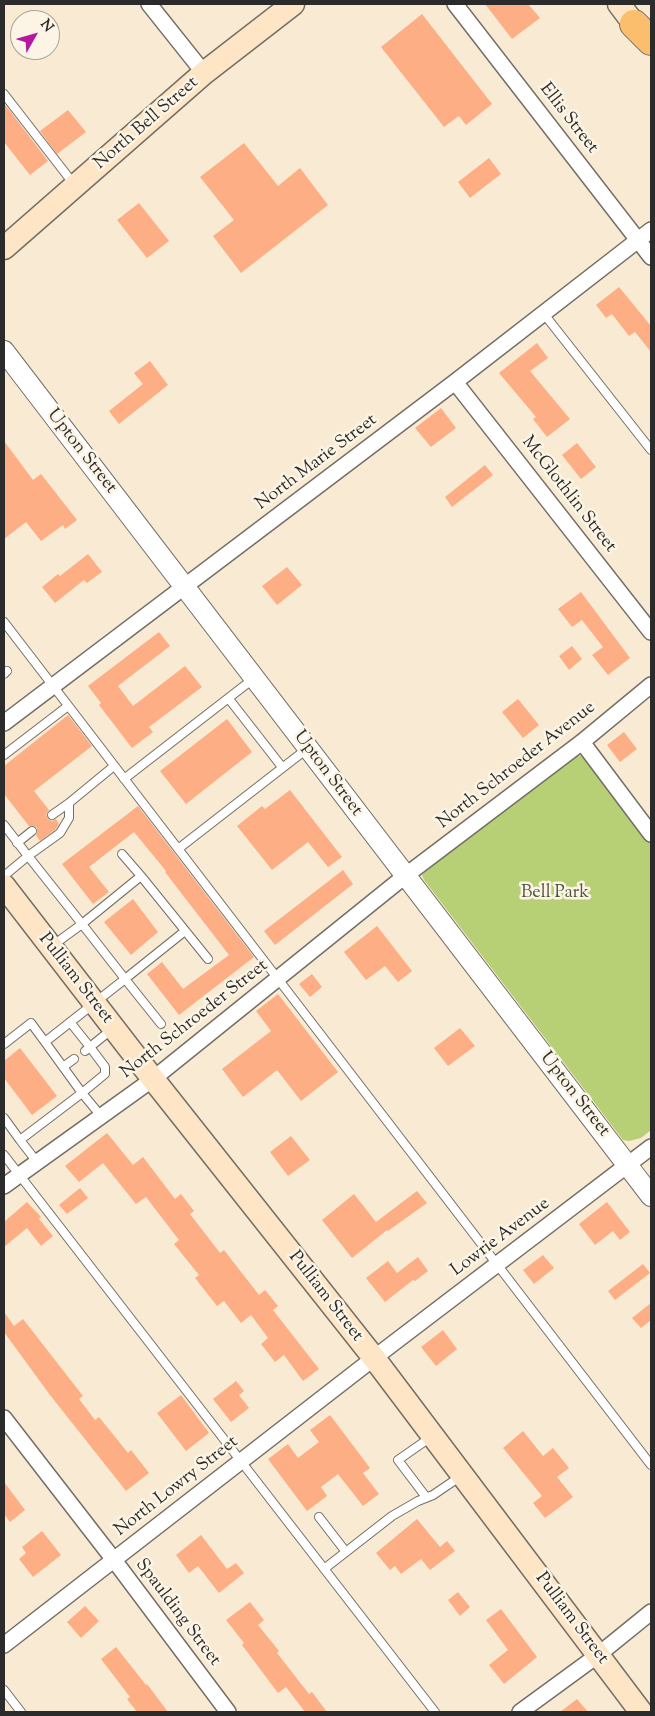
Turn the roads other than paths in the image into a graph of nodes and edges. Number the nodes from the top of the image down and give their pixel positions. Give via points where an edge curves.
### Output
1 (149, 4) edge
2 (293, 4) edge
3 (455, 4) edge
4 (635, 23) edge
5 (651, 46) edge
6 (204, 73) junction
7 (4, 94) edge
8 (75, 186) junction
9 (651, 230) edge
10 (638, 241) junction
11 (4, 248) edge
12 (651, 257) edge
13 (544, 314) junction
14 (4, 351) edge
15 (455, 382) junction
16 (651, 450) edge
17 (185, 586) junction
18 (4, 622) edge
19 (651, 632) edge
20 (254, 678) junction
21 (651, 685) edge
22 (53, 686) junction
23 (229, 699) junction
24 (68, 706) junction
25 (4, 723) edge
26 (582, 742) junction
27 (308, 748) junction
28 (4, 755) edge
29 (114, 766) junction
30 (282, 767) junction
31 (124, 779) junction
32 (69, 802) junction
33 (52, 815) dead end
34 (4, 825) edge
35 (649, 826) edge
36 (32, 831) dead end
37 (17, 842) junction
38 (178, 849) junction
39 (122, 854) dead end
40 (28, 856) junction
41 (4, 876) edge
42 (141, 876) junction
43 (405, 876) junction
44 (4, 886) edge
45 (82, 924) junction
46 (186, 930) junction
47 (51, 947) junction
48 (208, 959) dead end
49 (278, 978) junction
50 (125, 979) junction
51 (94, 1003) junction
52 (70, 1022) junction
53 (161, 1024) dead end
54 (114, 1029) junction
55 (45, 1042) junction
56 (4, 1044) edge
57 (88, 1049) junction
58 (74, 1059) dead end
59 (63, 1067) junction
60 (153, 1079) junction
61 (82, 1093) junction
62 (101, 1116) junction
63 (4, 1118) edge
64 (20, 1140) junction
65 (651, 1147) edge
66 (4, 1155) edge
67 (37, 1162) junction
68 (628, 1165) junction
69 (19, 1175) junction
70 (4, 1186) edge
71 (651, 1196) edge
72 (497, 1264) junction
73 (374, 1358) junction
74 (4, 1418) edge
75 (432, 1436) junction
76 (241, 1462) junction
77 (651, 1465) edge
78 (462, 1475) junction
79 (426, 1497) junction
80 (319, 1517) dead end
81 (346, 1552) junction
82 (114, 1560) junction
83 (324, 1570) junction
84 (651, 1612) edge
85 (4, 1645) edge
86 (598, 1655) junction
87 (4, 1690) edge
88 (21, 1712) edge
89 (228, 1712) edge
90 (435, 1712) edge
91 (520, 1712) edge
92 (641, 1712) edge

1 - 6 street
2 - 6 main road, North Bell Street
3 - 10 street, Ellis Street
4 - 5 main road
6 - 8 main road, North Bell Street
7 - 8 lane
8 - 11 main road, North Bell Street
9 - 10 street, North Marie Street
10 - 12 street, Ellis Street
10 - 13 street, North Marie Street
13 - 15 street, North Marie Street
13 - 16 lane
14 - 17 street, Upton Street
15 - 17 street, North Marie Street
15 - 19 street, McGlothlin Street
17 - 20 street, Upton Street
17 - 22 street, North Marie Street
18 - 22 lane
20 - 23 lane
20 - 27 street, Upton Street
21 - 26 street, North Schroeder Avenue
22 - 24 lane
22 - 25 street, North Marie Street
23 - 30 lane
23 - 31 lane
24 - 28 lane
24 - 29 lane
26 - 35 street
26 - 43 street, North Schroeder Avenue
27 - 30 lane
27 - 43 street, Upton Street
29 - 31 lane
29 - 32 lane
30 - 38 lane
31 - 38 lane
32 - 33 lane
32 - 40 lane via 70,818 60,833
34 - 37 lane
36 - 37 lane
37 - 40 lane
38 - 49 lane
39 - 42 lane
40 - 41 lane
40 - 45 lane
42 - 45 lane
42 - 46 lane
43 - 49 street, North Schroeder Street
43 - 68 street, Upton Street
44 - 47 main road, Pulliam Street
45 - 47 lane
45 - 50 lane
46 - 48 lane
46 - 50 lane
47 - 51 main road, Pulliam Street
49 - 60 street, North Schroeder Street
49 - 72 lane
50 - 51 lane
50 - 53 lane
51 - 52 lane
51 - 54 main road, Pulliam Street
52 - 55 lane
52 - 57 lane
54 - 57 lane
54 - 60 main road, Pulliam Street
55 - 56 lane via 31,1023
55 - 59 lane
57 - 61 lane via 105,1067 105,1074
58 - 59 lane
59 - 61 lane
60 - 62 street, North Schroeder Street
60 - 73 main road, Pulliam Street
61 - 62 lane
61 - 64 lane
62 - 67 street, North Schroeder Street
63 - 64 lane
64 - 67 lane
65 - 68 street, Lowrie Avenue
66 - 69 lane
67 - 69 street, North Schroeder Street
68 - 71 street, Upton Street
68 - 72 street, Lowrie Avenue
69 - 70 street, North Schroeder Street
69 - 76 lane
72 - 73 street, Lowrie Avenue
72 - 77 lane
73 - 75 main road, Pulliam Street
73 - 76 street, North Lowry Street
74 - 82 street, Spaulding Street
75 - 78 main road, Pulliam Street
75 - 79 lane via 398,1460
76 - 82 street, North Lowry Street
76 - 83 lane
78 - 79 lane
78 - 86 main road, Pulliam Street
79 - 81 lane via 392,1516
80 - 81 lane
81 - 83 lane
82 - 85 street, North Lowry Street
82 - 89 street, Spaulding Street
83 - 90 lane
84 - 86 street
86 - 91 street
86 - 92 main road, Pulliam Street
87 - 88 lane

